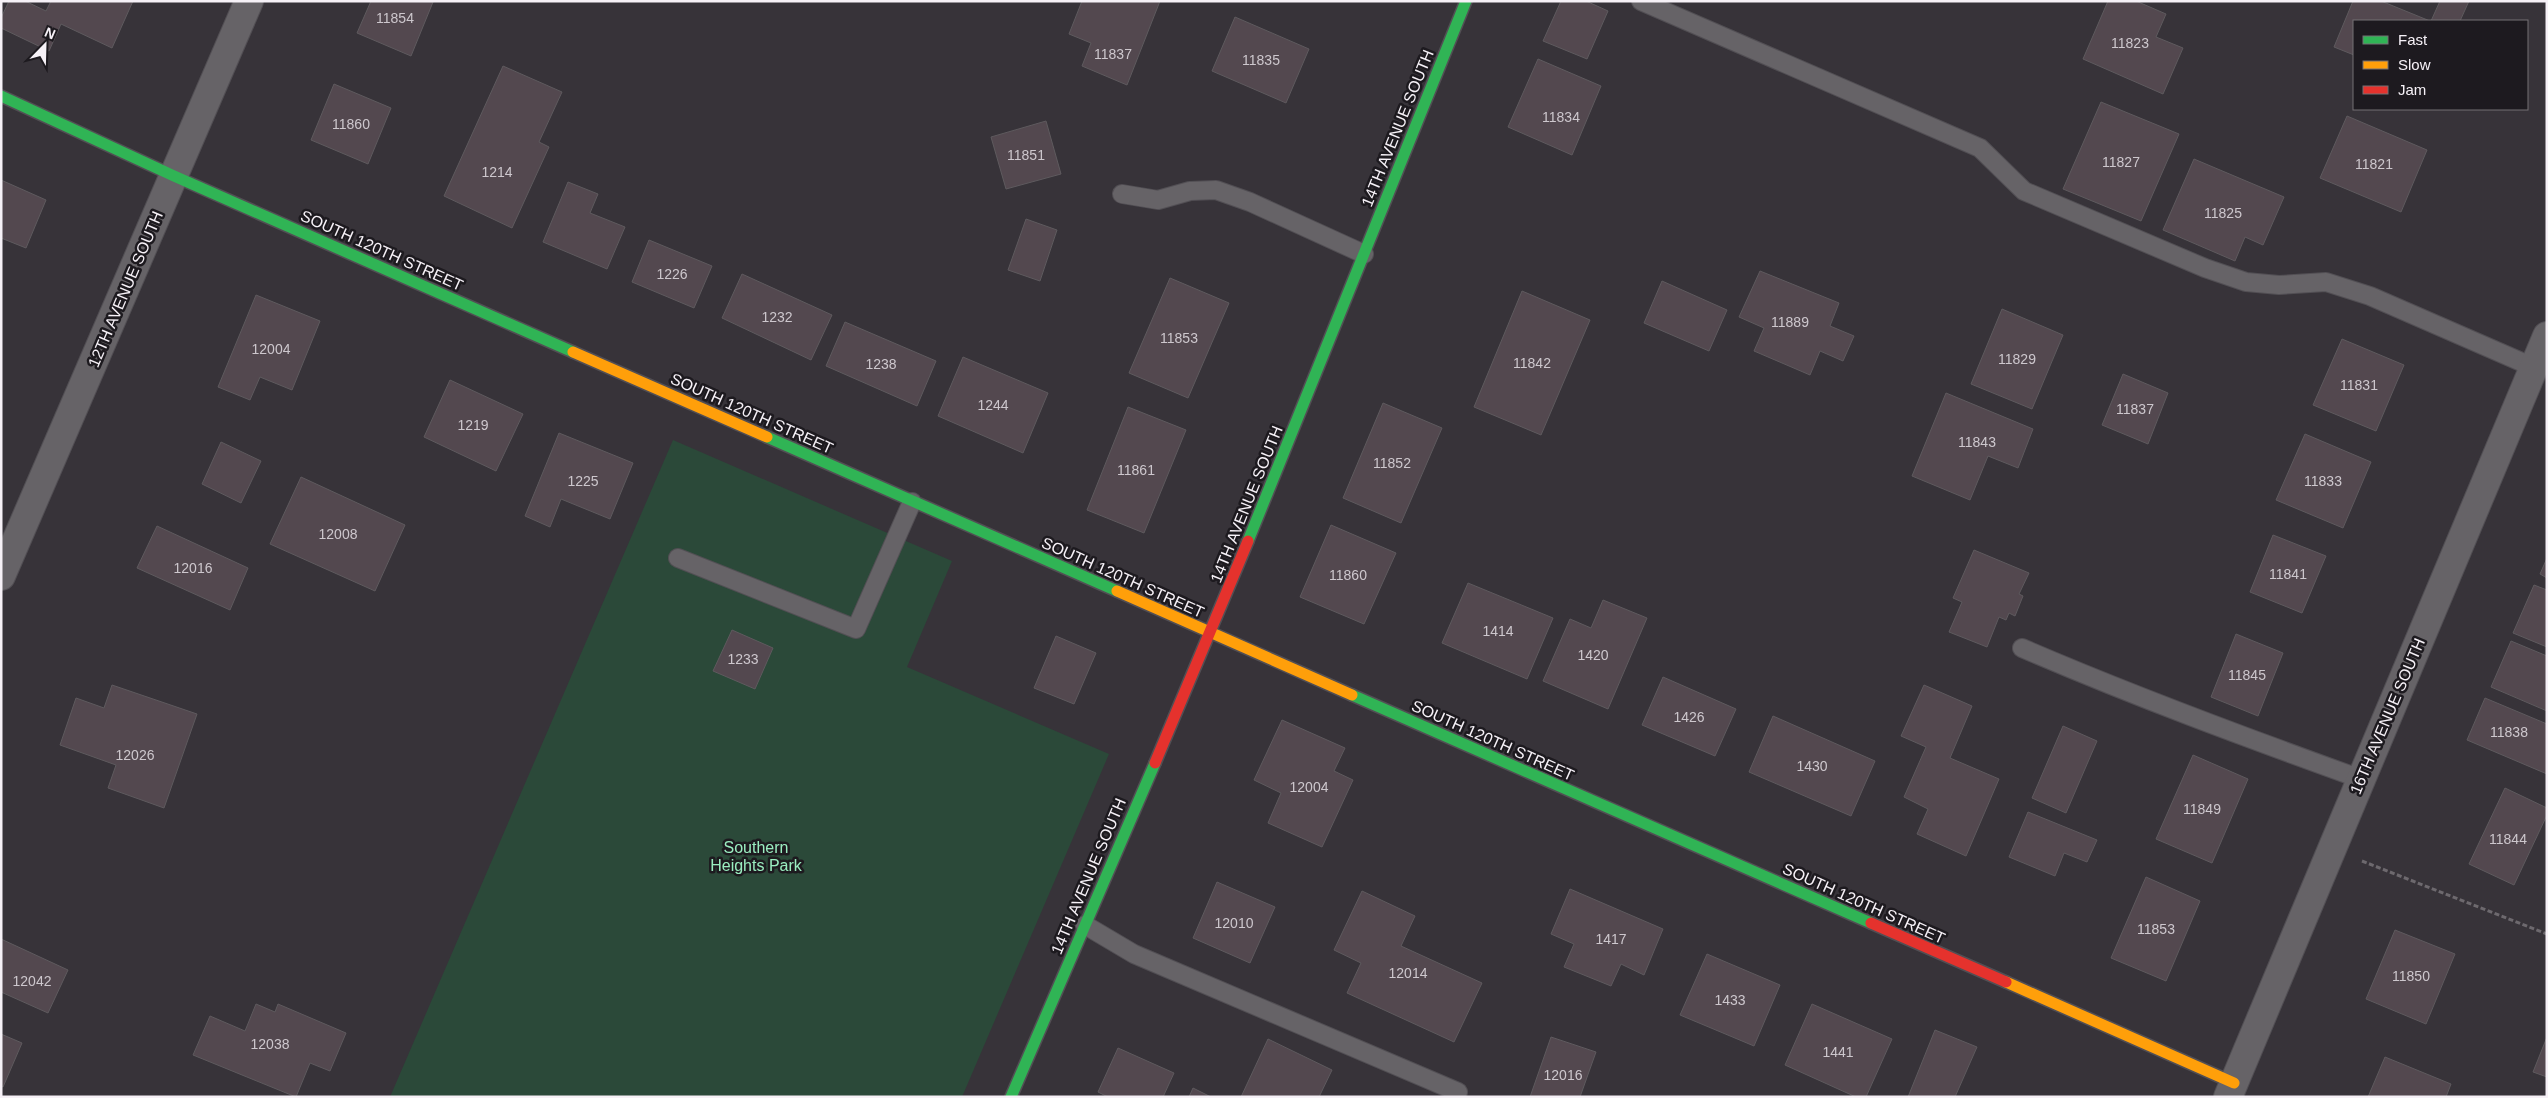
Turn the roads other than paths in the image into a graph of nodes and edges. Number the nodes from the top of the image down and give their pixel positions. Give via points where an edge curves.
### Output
1 (249, 1) edge
2 (1466, 1) edge
3 (1640, 1) edge
4 (1, 96) edge
5 (174, 176) junction
6 (1122, 194) dead end
7 (1364, 254) junction
8 (2547, 336) edge
9 (2533, 367) junction
10 (912, 502) junction
11 (678, 558) dead end
12 (1, 576) edge
13 (1211, 634) junction
14 (2022, 648) dead end
15 (2361, 779) junction
16 (1085, 925) junction
17 (2231, 1090) edge
18 (1458, 1092) dead end
19 (1011, 1097) edge

1 - 5 street, 12TH AVENUE SOUTH
2 - 7 street, 14TH AVENUE SOUTH
3 - 9 lane via 1980,148 2024,191 2205,268 2246,282 2326,282 2370,296
4 - 5 street, SOUTH 120TH STREET
5 - 10 street, SOUTH 120TH STREET
5 - 12 street, 12TH AVENUE SOUTH
6 - 7 lane via 1158,200 1190,191 1216,190
7 - 13 street, 14TH AVENUE SOUTH
8 - 9 street, 16TH AVENUE SOUTH
9 - 15 street, 16TH AVENUE SOUTH
10 - 11 lane via 856,629
10 - 13 street, SOUTH 120TH STREET
13 - 16 street, 14TH AVENUE SOUTH
13 - 17 street, SOUTH 120TH STREET
14 - 15 lane via 2225,731
15 - 17 street, 16TH AVENUE SOUTH
16 - 18 lane via 1134,954
16 - 19 street, 14TH AVENUE SOUTH

